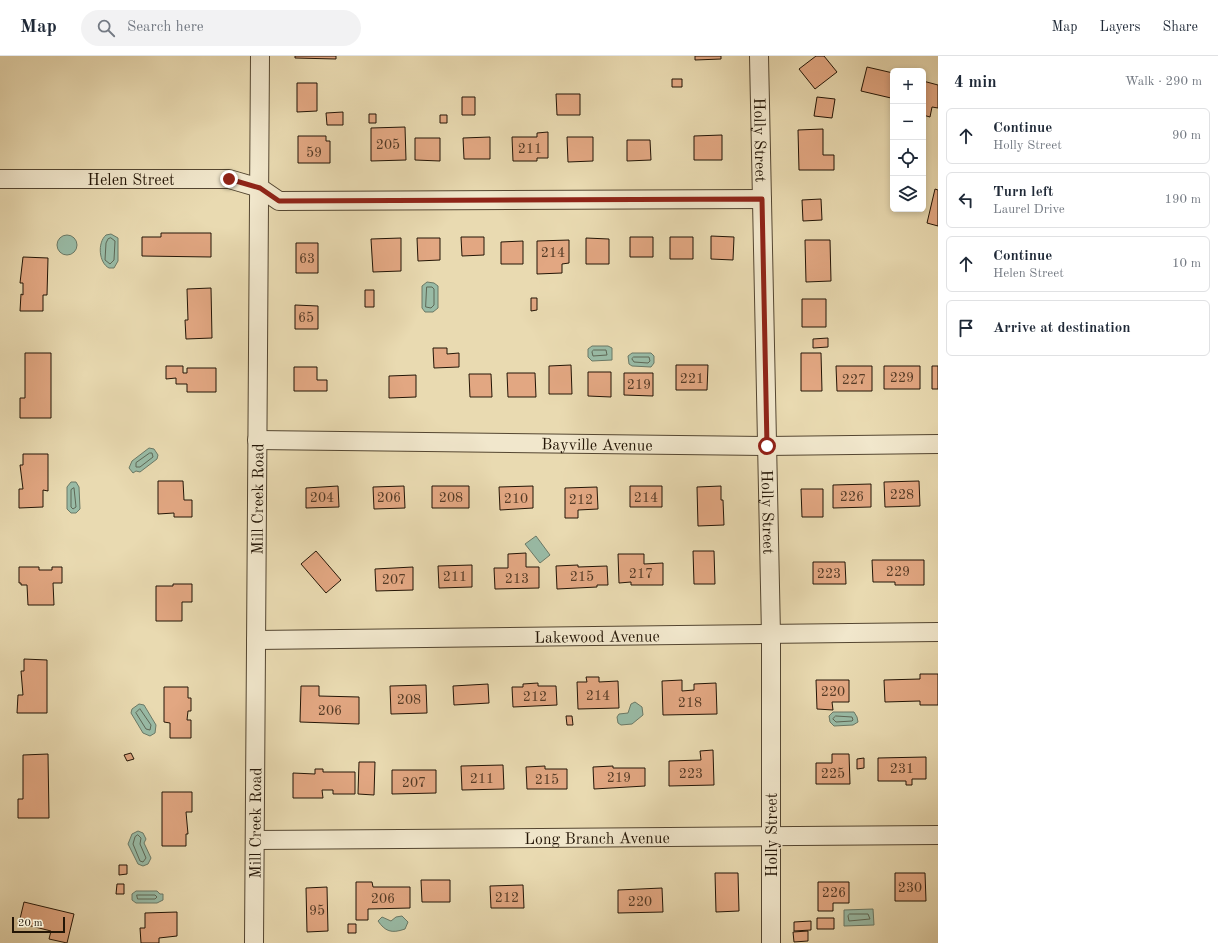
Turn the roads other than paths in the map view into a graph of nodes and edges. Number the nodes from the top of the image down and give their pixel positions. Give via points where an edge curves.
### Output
1 (260, 56) edge
2 (759, 56) edge
3 (0, 179) edge
4 (260, 188) junction
5 (762, 199) junction
6 (257, 440) junction
7 (938, 444) edge
8 (767, 446) junction
9 (938, 632) edge
10 (771, 635) junction
11 (256, 640) junction
12 (938, 835) edge
13 (771, 837) junction
14 (256, 840) junction
15 (254, 943) edge
16 (771, 943) edge

1 - 4 street, Mill Creek Road
2 - 5 street, Holly Street
3 - 4 street, Helen Street via 229,179
4 - 5 street, Helen Street via 279,201
4 - 6 street, Mill Creek Road
5 - 8 street, Holly Street
6 - 8 street, Bayville Avenue
6 - 11 street, Mill Creek Road
7 - 8 street, Bayville Avenue
8 - 10 street, Holly Street
9 - 10 street, Lakewood Avenue
10 - 11 street, Lakewood Avenue
10 - 13 street, Holly Street
11 - 14 street, Mill Creek Road
12 - 13 street, Long Branch Avenue
13 - 14 street, Long Branch Avenue
13 - 16 street, Holly Street
14 - 15 street, Mill Creek Road

